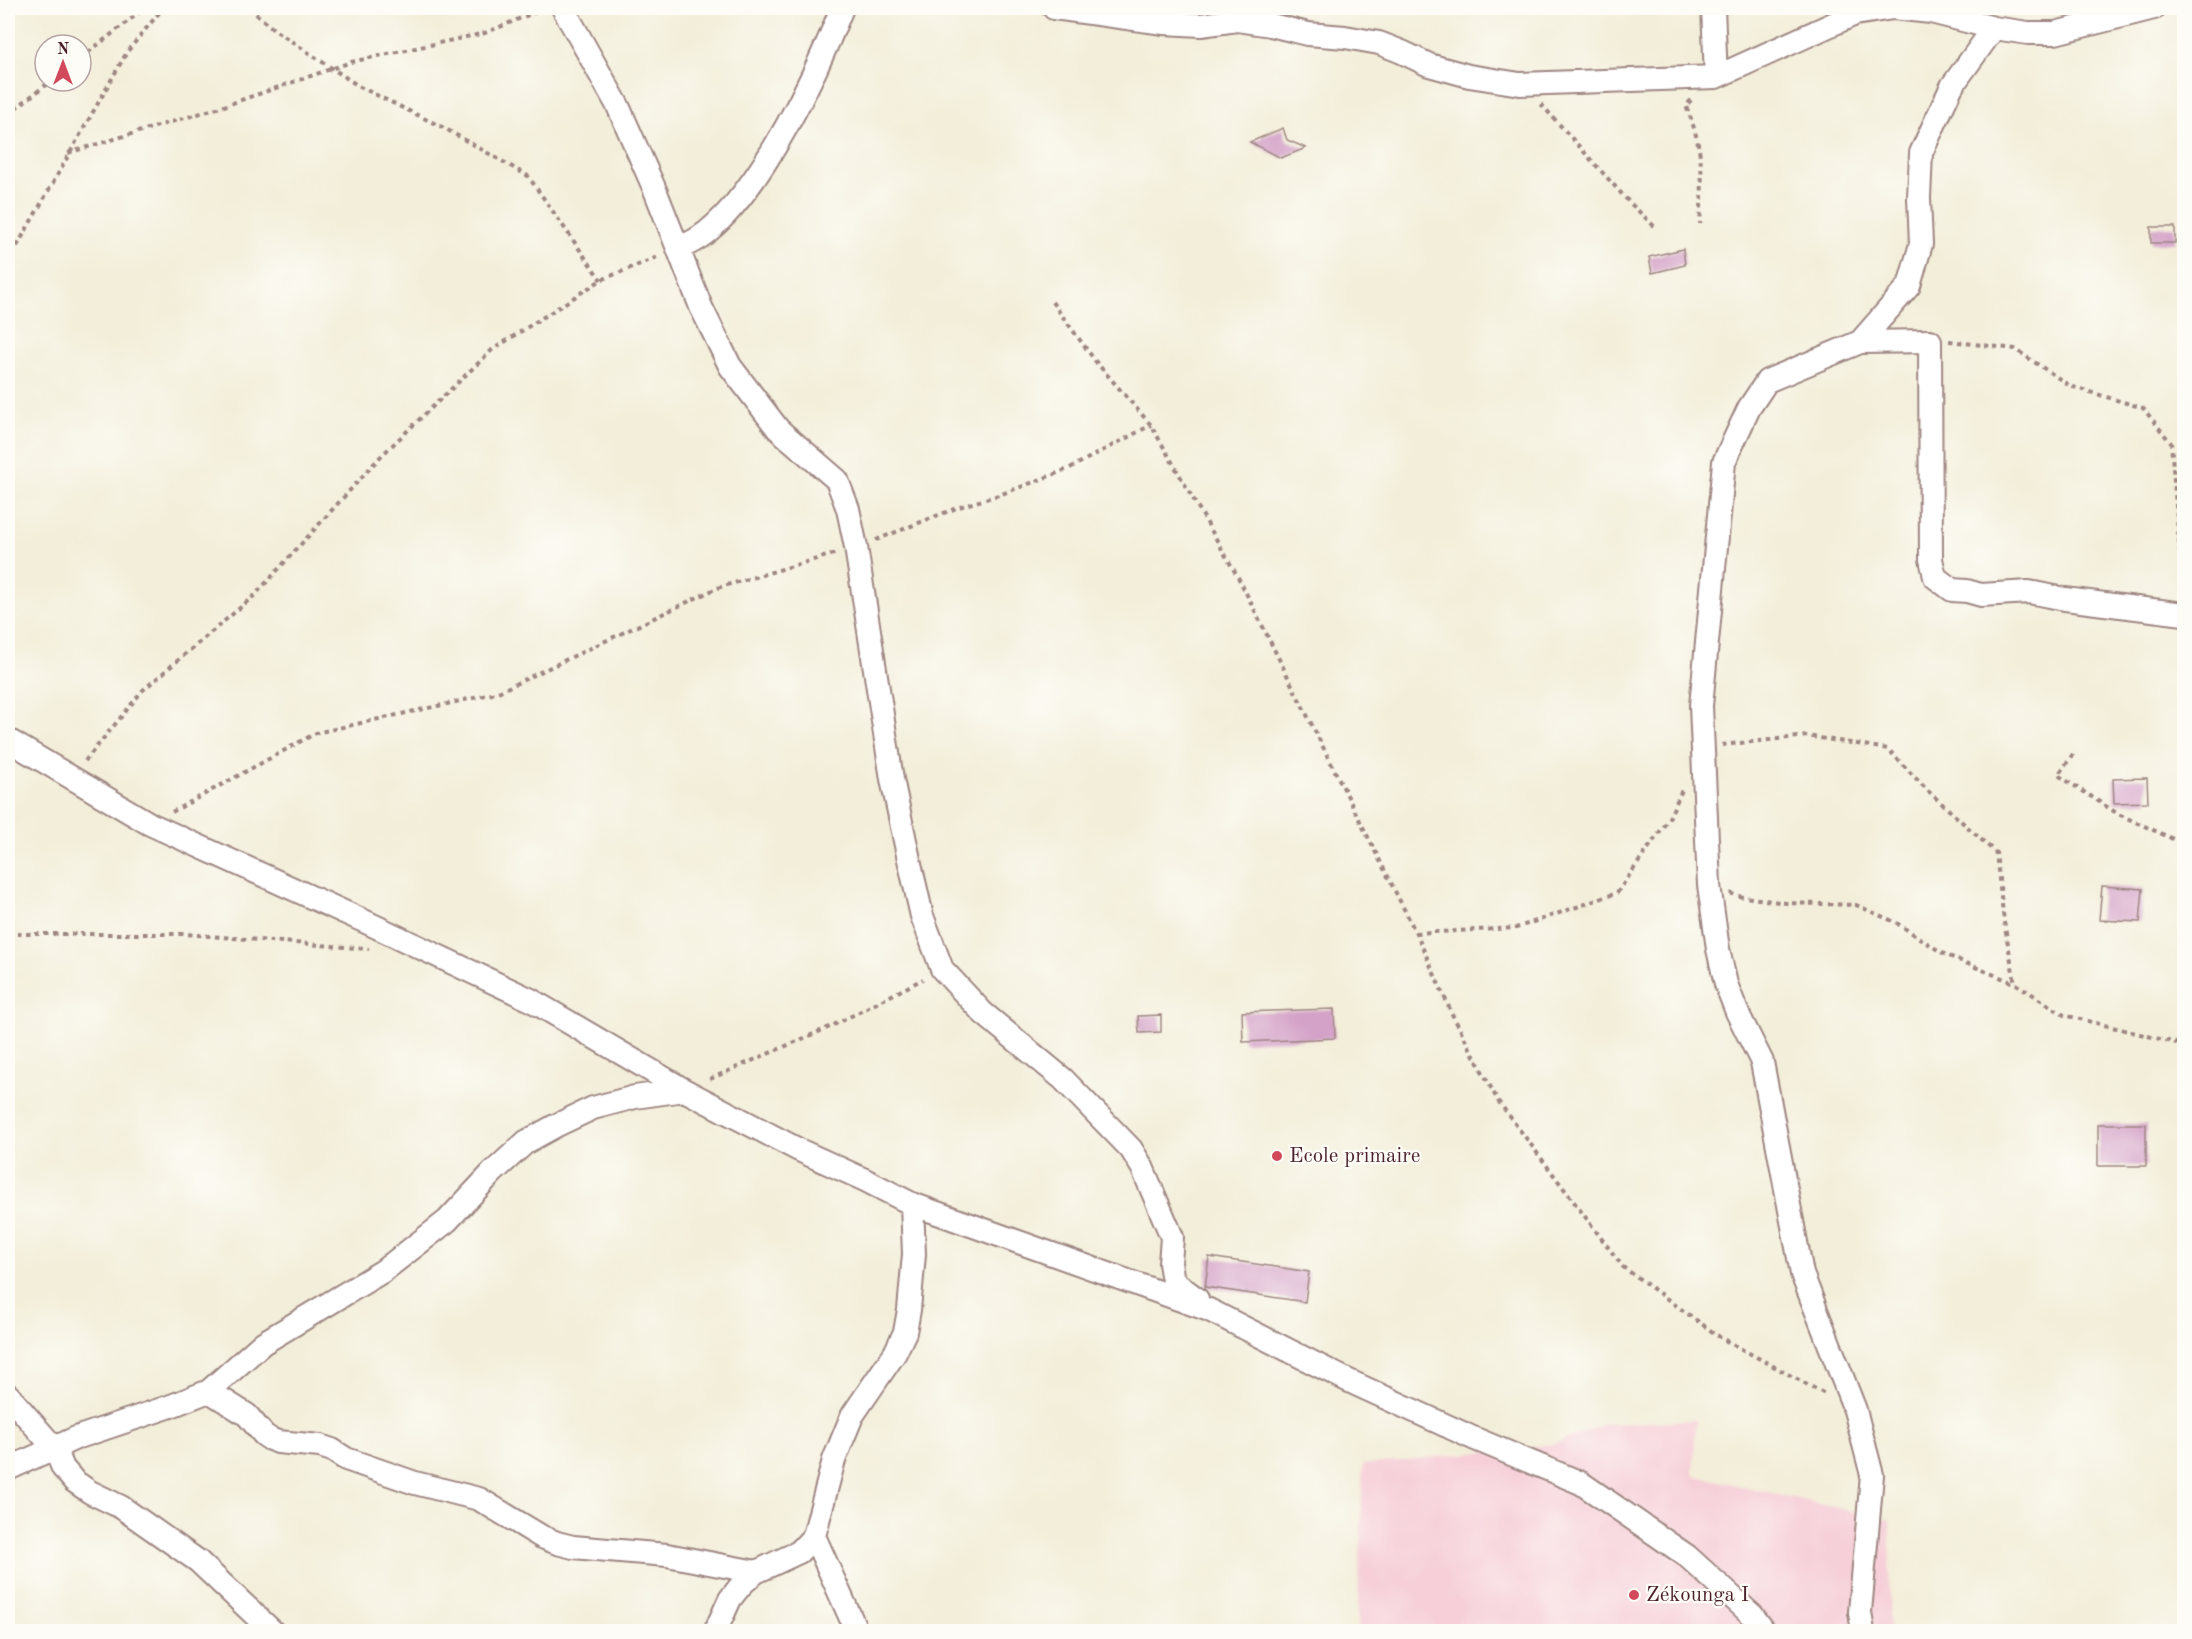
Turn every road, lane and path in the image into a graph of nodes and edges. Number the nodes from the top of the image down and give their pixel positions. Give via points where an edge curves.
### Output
1 (145, 8) edge
2 (163, 8) edge
3 (249, 8) edge
4 (547, 8) edge
5 (563, 8) edge
6 (842, 8) edge
7 (1054, 8) edge
8 (1713, 8) edge
9 (2154, 8) edge
10 (1994, 28) junction
11 (93, 49) edge
12 (333, 69) junction
13 (1716, 77) junction
14 (1520, 84) junction
15 (35, 93) edge
16 (8, 114) edge
17 (68, 153) junction
18 (1700, 224) dead end
19 (1655, 227) dead end
20 (679, 248) junction
21 (8, 262) edge
22 (601, 280) junction
23 (1052, 302) dead end
24 (1930, 341) junction
25 (1860, 342) junction
26 (1151, 425) junction
27 (856, 547) junction
28 (2184, 592) edge
29 (2184, 614) edge
30 (8, 740) edge
31 (1702, 747) junction
32 (2073, 754) dead end
33 (71, 777) junction
34 (1683, 789) dead end
35 (150, 824) junction
36 (2184, 843) edge
37 (1709, 885) junction
38 (1416, 933) junction
39 (8, 934) edge
40 (375, 950) dead end
41 (942, 969) junction
42 (2015, 984) junction
43 (2184, 1045) edge
44 (684, 1090) junction
45 (912, 1204) junction
46 (1209, 1310) junction
47 (209, 1391) junction
48 (8, 1395) edge
49 (1855, 1410) junction
50 (55, 1449) junction
51 (8, 1469) edge
52 (814, 1536) junction
53 (756, 1572) junction
54 (273, 1632) edge
55 (715, 1632) edge
56 (857, 1632) edge
57 (1765, 1632) edge
58 (1863, 1632) edge

1 - 11 path
2 - 17 path via 127,52
3 - 12 path
4 - 12 path via 485,33
5 - 20 street via 618,106
6 - 20 street via 826,49 764,163 729,211 707,232
7 - 14 street via 1164,23 1201,25 1237,20 1345,37 1379,43 1429,65 1469,76
8 - 13 street
9 - 10 street via 2055,33
10 - 13 street via 1931,12 1893,8 1854,14
10 - 25 street via 1952,86 1921,153 1921,244 1909,286
12 - 17 path
12 - 22 path via 528,176
13 - 14 street
13 - 18 path via 1686,106 1695,128 1703,175
14 - 19 path
15 - 16 path
17 - 21 path
20 - 22 path
20 - 27 street via 701,307 730,366 778,429 837,480
22 - 33 path via 492,350 380,457 255,595 143,690
23 - 26 path via 1096,362
24 - 25 street
24 - 28 path via 2015,349 2070,386 2143,408 2171,443
24 - 29 street via 1931,559 1935,577 1952,590 1981,595 2029,592
25 - 31 street via 1767,381 1749,408 1724,462 1701,706
26 - 27 path via 1068,469
26 - 38 path via 1239,579
27 - 35 path via 717,588 496,693 316,733
27 - 41 street via 892,779 922,916
30 - 33 street
31 - 37 street
31 - 42 path via 1807,736 1888,749 1996,853
32 - 36 path via 2058,775 2118,814
33 - 35 street
34 - 38 path via 1668,820 1617,893 1516,928
35 - 44 street via 531,1000
37 - 42 path via 1738,896 1786,903 1856,905 1895,922 1944,954
37 - 49 street via 1726,984 1762,1062 1803,1274
38 - 49 path via 1452,1014 1498,1101 1623,1267 1721,1338
39 - 40 path via 185,934
41 - 44 path via 832,1026
41 - 46 street via 984,1013 1064,1079 1131,1149 1172,1237 1173,1281
42 - 43 path via 2064,1015
44 - 45 street
44 - 47 street via 593,1108 526,1142 438,1228 383,1271 263,1343
45 - 46 street
45 - 52 street via 914,1254 904,1332 895,1353 852,1416 834,1460
46 - 57 street via 1358,1385 1581,1483 1687,1556 1753,1616
47 - 50 street via 94,1431
47 - 53 street via 247,1415 270,1439 320,1446 387,1473 480,1499 557,1543 667,1555
48 - 50 street
49 - 58 street via 1872,1474 1860,1612
50 - 51 street
50 - 54 street via 74,1481 121,1507 198,1561
52 - 53 street via 799,1552
52 - 56 street
53 - 55 street via 730,1599

